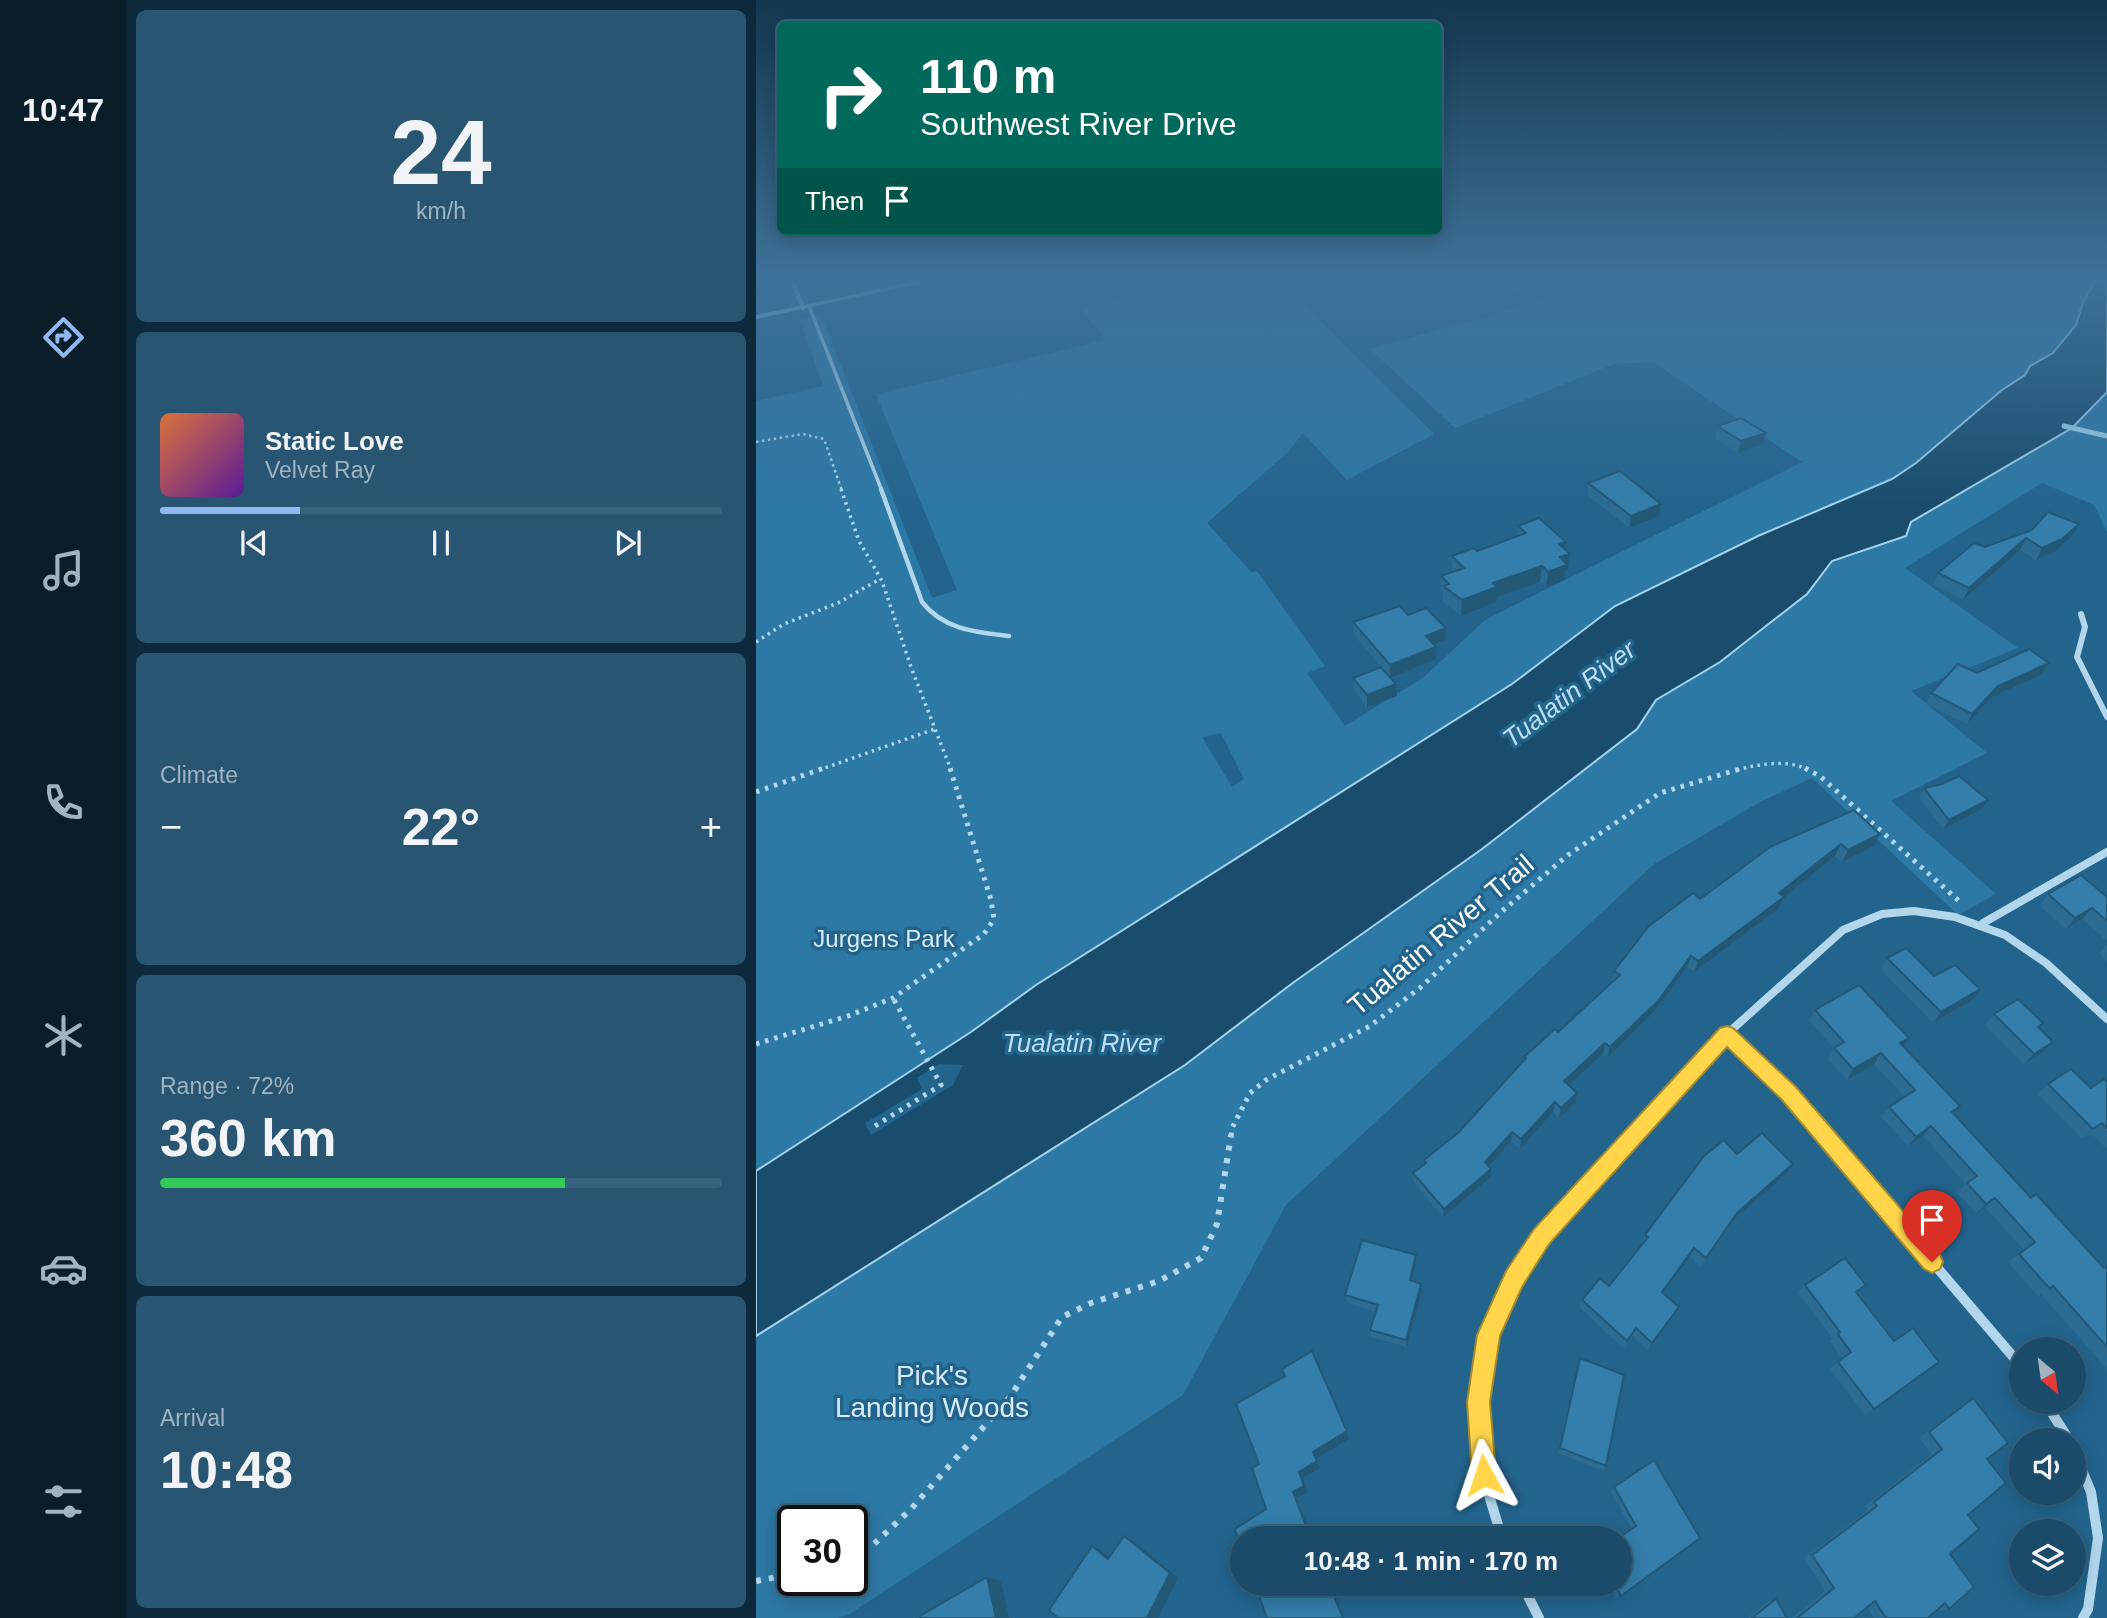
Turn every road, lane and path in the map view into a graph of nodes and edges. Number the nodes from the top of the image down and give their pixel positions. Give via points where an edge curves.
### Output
1 (826, 354) edge
2 (756, 442) edge
3 (880, 579) junction
4 (2081, 614) dead end
5 (1009, 636) dead end
6 (756, 642) edge
7 (2107, 718) edge
8 (935, 729) junction
9 (756, 792) edge
10 (2107, 852) edge
11 (1983, 923) junction
12 (893, 998) junction
13 (2107, 1019) edge
14 (1727, 1034) junction
15 (756, 1044) edge
16 (875, 1126) dead end
17 (2009, 1352) edge
18 (2086, 1480) edge
19 (1499, 1526) edge
20 (868, 1548) edge
21 (777, 1577) edge
22 (756, 1581) edge
23 (1528, 1596) edge
24 (1539, 1618) edge
25 (2083, 1618) edge

1 - 5 lane via 930,615 950,627
2 - 3 path via 803,434 824,439 859,541
3 - 6 path
3 - 8 path
4 - 7 street via 2085,627 2077,657
8 - 9 path
8 - 12 path via 968,822 994,919 984,934
10 - 11 street
11 - 13 street via 2029,949
11 - 14 street via 1895,909 1857,920
11 - 20 path, Tualatin River Trail via 1821,777 1800,765 1756,764 1660,793 1568,855 1421,987 1370,1026 1281,1071 1250,1093 1232,1128 1217,1224 1201,1258 1159,1281 1062,1317 1002,1406 911,1509
12 - 15 path
12 - 16 path via 941,1085
14 - 17 street via 1789,1094
14 - 19 street via 1541,1237 1514,1279 1489,1335 1478,1402 1484,1475
18 - 25 street via 2098,1538
21 - 22 path
23 - 24 street

